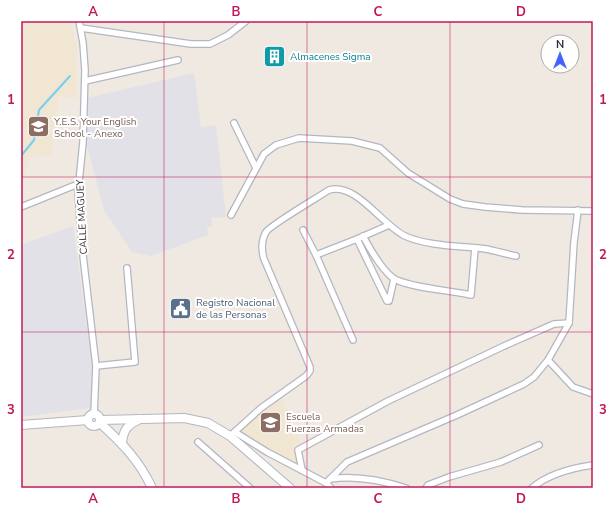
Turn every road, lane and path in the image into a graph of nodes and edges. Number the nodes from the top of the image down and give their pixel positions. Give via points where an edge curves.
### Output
1 (79, 21) edge
2 (246, 21) edge
3 (81, 28) junction
4 (178, 60) dead end
5 (85, 81) junction
6 (234, 123) dead end
7 (256, 168) junction
8 (78, 184) junction
9 (21, 207) edge
10 (578, 210) junction
11 (593, 211) edge
12 (231, 215) dead end
13 (388, 225) junction
14 (303, 230) dead end
15 (360, 238) junction
16 (475, 248) junction
17 (316, 255) junction
18 (516, 256) dead end
19 (127, 268) dead end
20 (394, 279) junction
21 (569, 322) junction
22 (353, 340) dead end
23 (548, 360) junction
24 (96, 366) junction
25 (593, 394) edge
26 (141, 418) junction
27 (96, 419) junction
28 (21, 425) edge
29 (233, 434) junction
30 (198, 442) dead end
31 (122, 444) junction
32 (539, 445) dead end
33 (593, 465) edge
34 (302, 470) junction
35 (328, 481) junction
36 (152, 488) edge
37 (250, 488) edge
38 (290, 488) edge
39 (331, 488) edge
40 (406, 488) edge
41 (426, 488) edge
42 (532, 488) edge

1 - 3 street, CALLE MAGUEY
2 - 3 street via 228,35 210,44 191,44
3 - 5 street, CALLE MAGUEY
4 - 5 street
5 - 8 street, CALLE MAGUEY via 83,142
6 - 7 street
7 - 10 street via 264,154 276,145 299,138 352,141 380,148 408,174 463,204 522,210
7 - 12 street
8 - 9 street
8 - 24 street, CALLE MAGUEY via 82,247
10 - 11 street
10 - 21 street
13 - 15 street
13 - 16 street via 405,236 420,240
13 - 29 street via 368,205 348,192 336,188 266,230 261,250 310,371 260,408
14 - 17 street
15 - 17 street
15 - 20 street
15 - 20 street via 387,301
16 - 18 street
16 - 20 street via 471,295
17 - 22 street
19 - 24 street via 135,362
21 - 23 street
21 - 34 street via 554,324 504,346 323,435 298,450
23 - 25 street via 573,387
23 - 35 street via 534,377 524,384 347,462
24 - 27 street, CALLE MAGUEY
26 - 27 street
26 - 29 street via 184,418 208,423
26 - 31 street via 127,427 123,433
27 - 28 street
27 - 31 street
29 - 34 street
29 - 38 street
30 - 37 street
31 - 36 street via 136,459
32 - 41 street via 501,462 449,477
33 - 42 street via 568,470 540,481
34 - 35 street
35 - 39 street
35 - 40 street via 347,476 384,481

